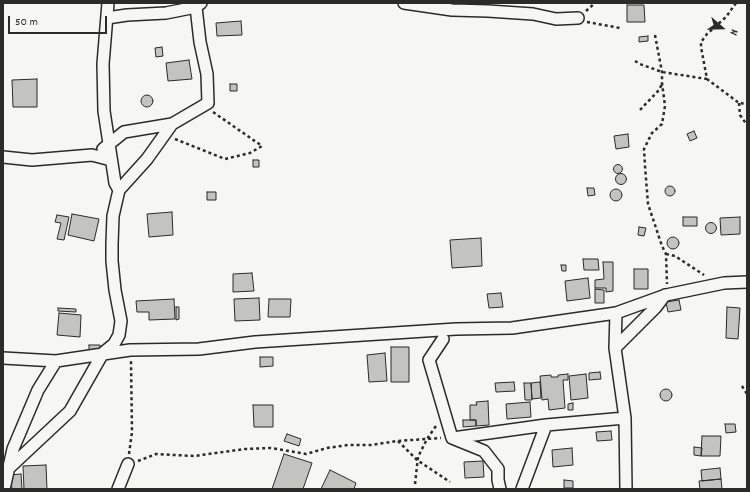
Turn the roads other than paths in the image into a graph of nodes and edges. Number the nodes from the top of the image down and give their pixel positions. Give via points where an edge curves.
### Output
1 (108, 3) edge
2 (404, 3) edge
3 (199, 5) edge
4 (107, 18) junction
5 (578, 18) road end
6 (172, 124) junction
7 (108, 146) junction
8 (92, 155) junction
9 (3, 157) edge
10 (111, 160) junction
11 (119, 190) junction
12 (747, 282) edge
13 (666, 295) junction
14 (616, 313) junction
15 (443, 339) dead end
16 (615, 348) junction
17 (102, 353) junction
18 (3, 358) edge
19 (56, 361) junction
20 (625, 418) junction
21 (546, 426) junction
22 (452, 438) junction
23 (128, 464) road end
24 (8, 469) junction
25 (4, 489) edge
26 (118, 489) edge
27 (500, 489) edge
28 (522, 489) edge
29 (626, 489) edge

1 - 4 street
2 - 5 street via 452,10 532,14 556,19
3 - 4 street via 166,13
3 - 6 street via 200,42 207,74 208,103
4 - 7 street via 103,64
6 - 7 street via 124,132
6 - 11 street via 147,159
7 - 8 street
7 - 10 street
8 - 9 street via 32,160
8 - 10 street
10 - 11 street via 114,183
11 - 17 street via 113,216 112,261 121,321 119,335 114,344
12 - 13 street via 724,283
13 - 14 street
13 - 16 street
14 - 16 street
14 - 17 street via 512,328 456,329 255,342 199,349
15 - 22 street via 429,360
16 - 20 street
17 - 19 street
17 - 24 street via 70,411
18 - 19 street
19 - 24 street via 38,390 13,449
20 - 21 street
20 - 29 street
21 - 22 street
21 - 28 street
22 - 27 street via 484,451 498,469
23 - 26 street
24 - 25 street

